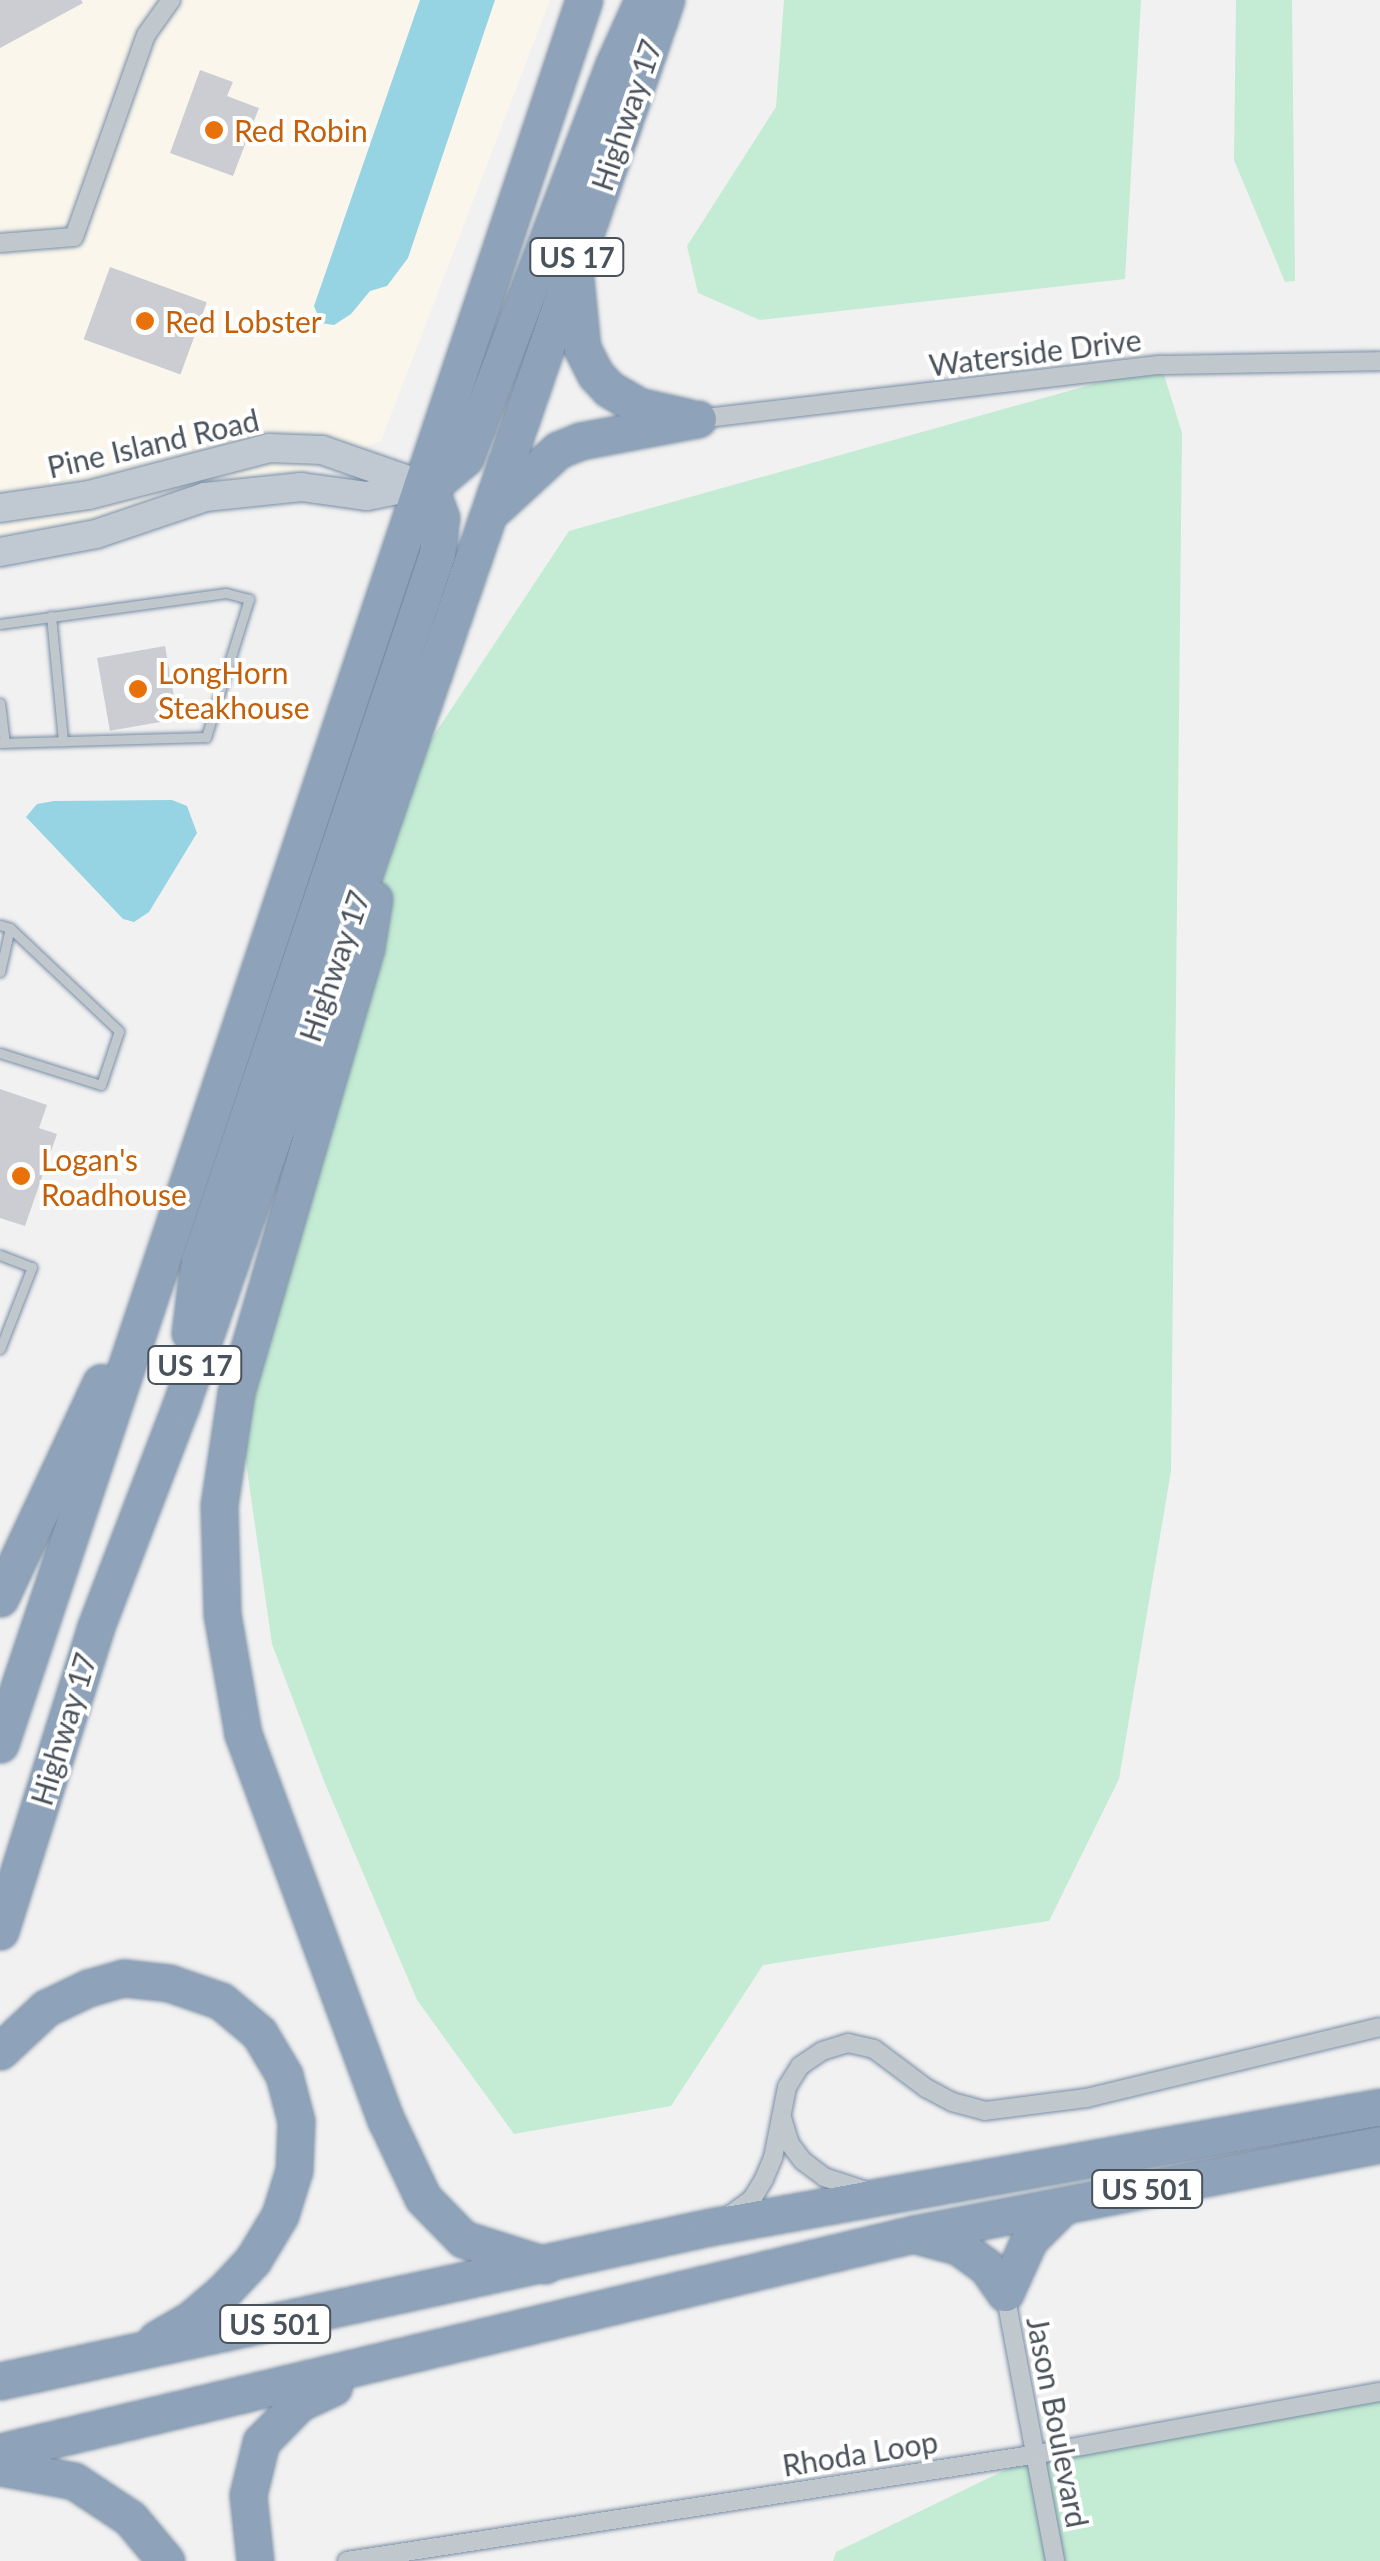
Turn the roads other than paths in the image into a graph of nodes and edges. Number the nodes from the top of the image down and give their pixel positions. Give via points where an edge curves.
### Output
1 (171, 0) edge
2 (584, 0) edge
3 (643, 0) edge
4 (666, 0) edge
5 (0, 243) edge
6 (574, 266) junction
7 (1380, 361) edge
8 (698, 419) junction
9 (422, 485) junction
10 (0, 508) edge
11 (488, 514) junction
12 (0, 552) edge
13 (50, 616) junction
14 (0, 624) edge
15 (0, 703) edge
16 (63, 740) junction
17 (3, 743) edge
18 (391, 800) junction
19 (5, 926) edge
20 (0, 972) edge
21 (0, 1053) edge
22 (178, 1212) junction
23 (0, 1256) edge
24 (0, 1350) edge
25 (182, 1404) junction
26 (0, 1598) edge
27 (0, 1744) edge
28 (0, 1931) edge
29 (1380, 2027) edge
30 (0, 2051) edge
31 (1380, 2107) edge
32 (780, 2112) junction
33 (1380, 2144) edge
34 (886, 2195) junction
35 (1064, 2205) junction
36 (710, 2227) junction
37 (914, 2234) junction
38 (545, 2266) junction
39 (1005, 2293) junction
40 (130, 2355) junction
41 (380, 2364) junction
42 (0, 2381) edge
43 (1380, 2392) edge
44 (0, 2452) edge
45 (1038, 2454) junction
46 (0, 2467) edge
47 (166, 2561) edge
48 (255, 2561) edge
49 (347, 2561) edge
50 (1056, 2561) edge

1 - 5 street via 146,35 74,238
2 - 9 highway, Highway 17 / US 17
3 - 9 highway via 465,458
4 - 6 highway, Highway 17 / US 17
6 - 8 highway via 582,348 596,375 638,406
6 - 11 highway, Highway 17 / US 17
7 - 8 street, Waterside Drive via 1162,365
8 - 11 highway via 558,450
9 - 10 street, Pine Island Road via 322,450 270,448 89,495
9 - 12 street via 367,496 301,487 205,497 96,534
9 - 22 highway, Highway 17 / US 17
9 - 25 highway via 441,518 437,554 199,1261
11 - 18 highway, Highway 17 / US 17
13 - 14 lane
13 - 16 lane
13 - 16 lane via 226,594 249,598 206,737
15 - 17 lane
16 - 17 lane
18 - 25 highway, Highway 17 / US 17
18 - 38 highway via 366,948 236,1393 219,1505 222,1614 242,1734 386,2120 423,2198 463,2239
19 - 20 lane
19 - 21 lane via 118,1031 101,1084
22 - 26 highway
22 - 27 highway, Highway 17 / US 17
23 - 24 lane via 32,1267
25 - 28 highway, Highway 17 / US 17 via 95,1628
29 - 32 street via 1087,2098 985,2111 952,2102 874,2049 848,2043 800,2066
30 - 40 highway via 46,2008 124,1978 221,2002 259,2033 284,2075 296,2121 294,2170 280,2215 224,2291
31 - 34 highway, US 501
32 - 34 street via 803,2161 847,2186
32 - 36 street via 773,2158 752,2199
33 - 35 highway, US 501
34 - 36 highway, US 501
35 - 37 highway, US 501
35 - 39 highway via 1029,2240
36 - 38 highway, US 501
37 - 39 highway via 958,2246 986,2266
37 - 41 highway, US 501
38 - 40 highway, US 501
39 - 45 street, Jason Boulevard
40 - 42 highway, US 501
41 - 44 highway, US 501
41 - 48 highway via 299,2403 261,2442 248,2496
43 - 45 street, Rhoda Loop
45 - 49 street, Rhoda Loop
45 - 50 street, Jason Boulevard
46 - 47 highway via 74,2481 130,2518

